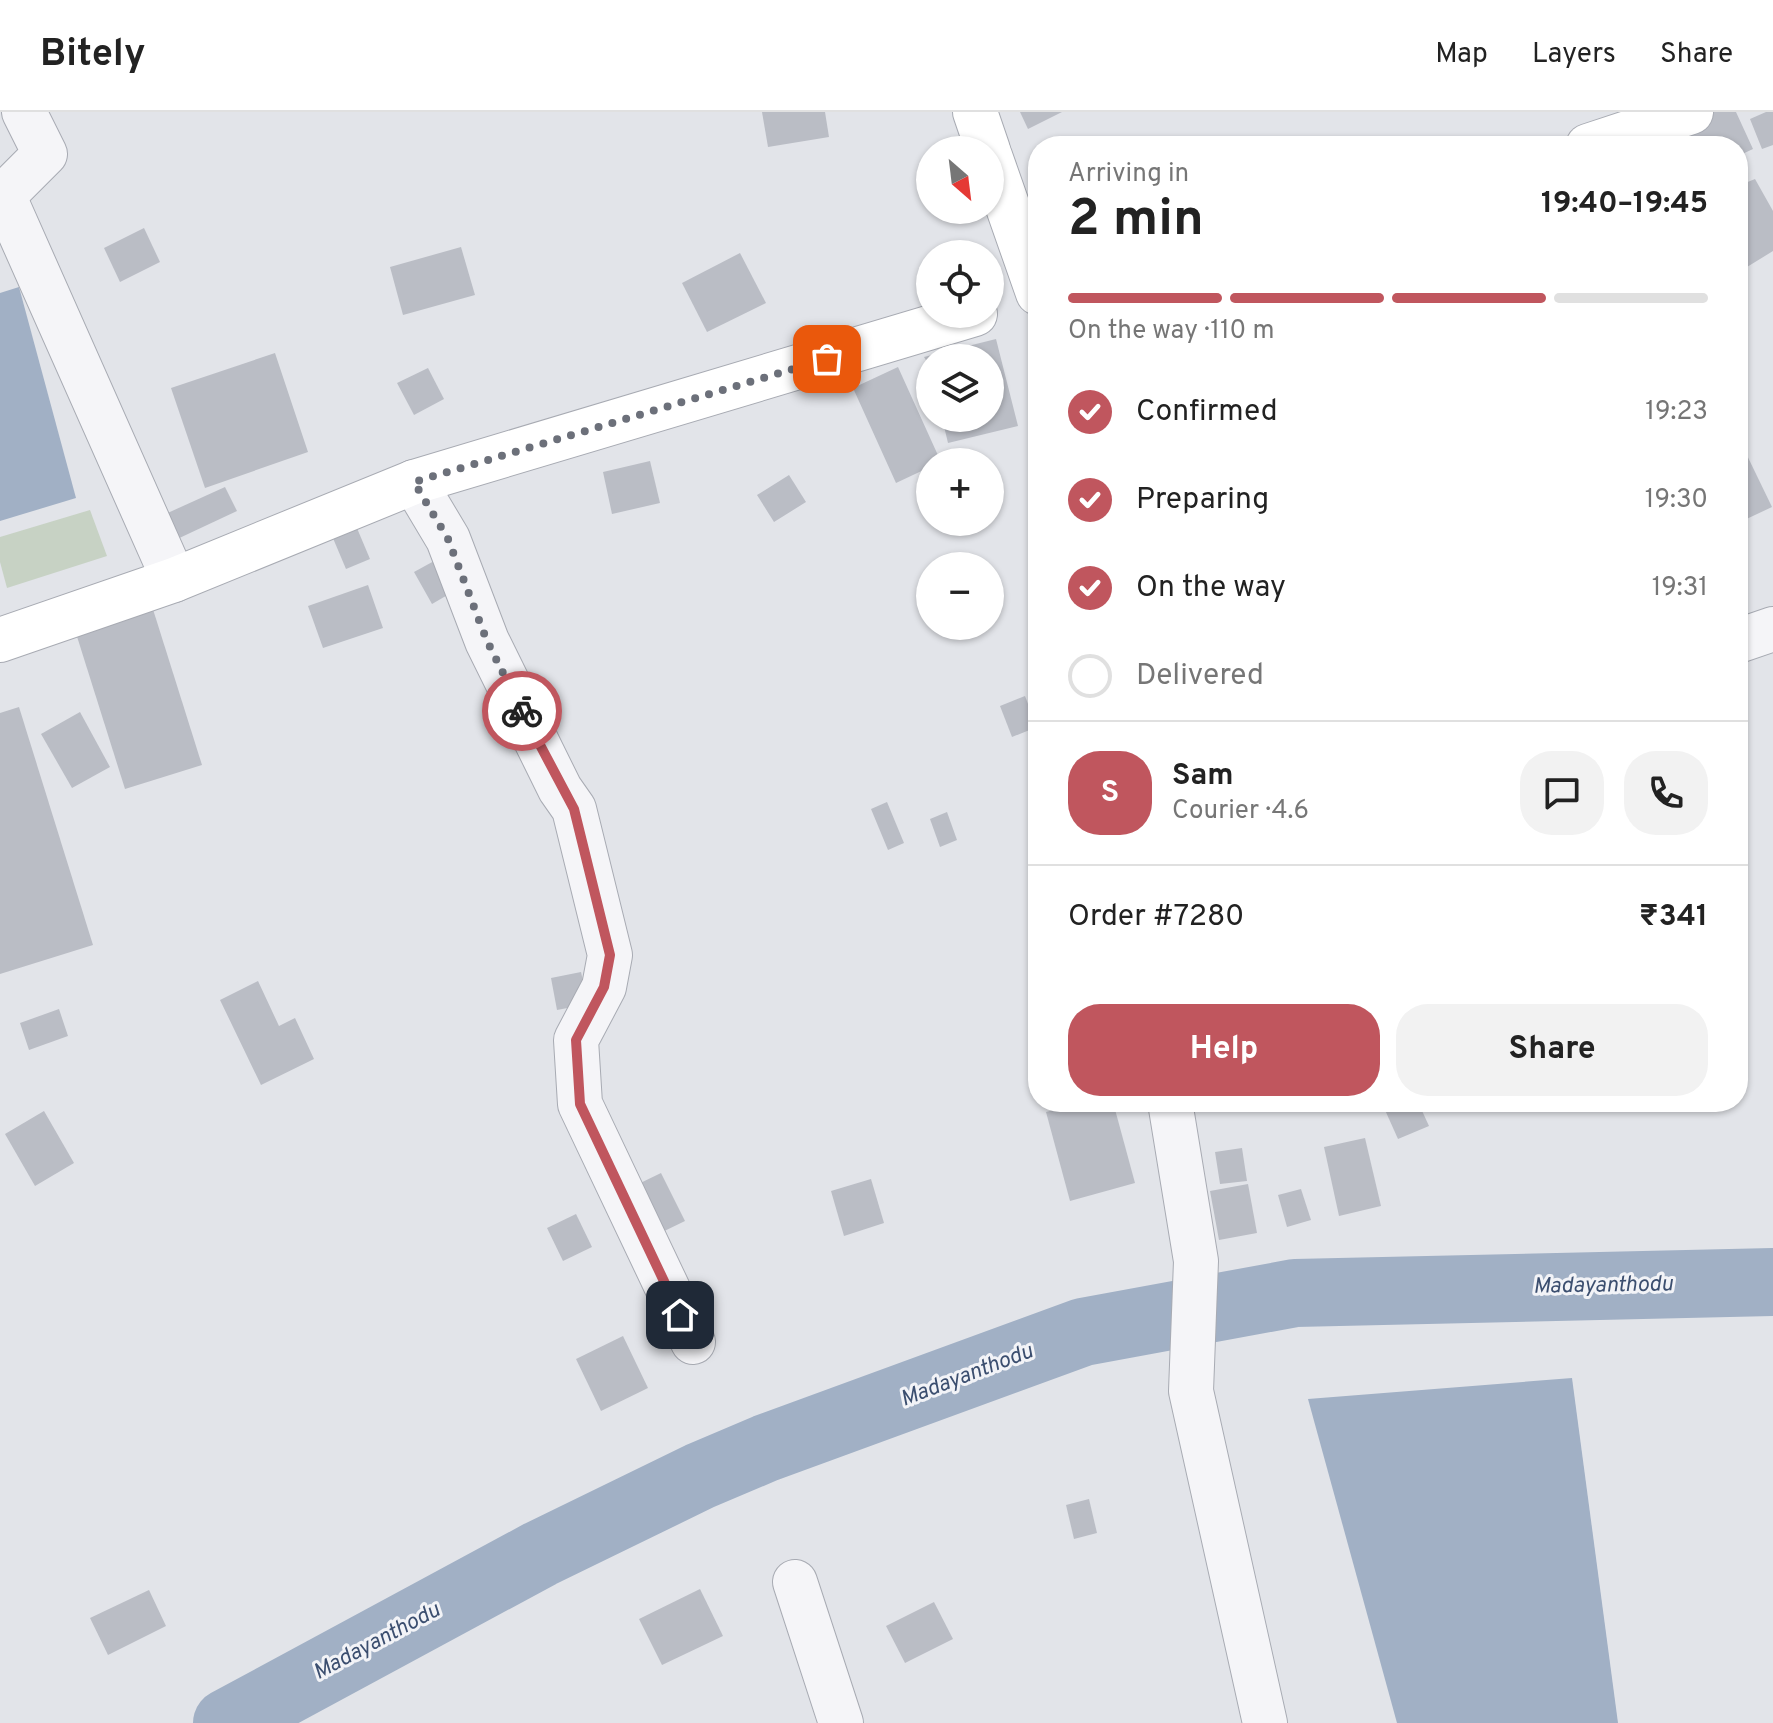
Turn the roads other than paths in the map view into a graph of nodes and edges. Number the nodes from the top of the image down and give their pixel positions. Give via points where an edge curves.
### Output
1 (24, 112) edge
2 (975, 112) edge
3 (1691, 112) edge
4 (983, 136) edge
5 (1618, 136) edge
6 (1004, 196) edge
7 (2, 198) edge
8 (1028, 265) edge
9 (1028, 297) edge
10 (1004, 305) edge
11 (928, 328) edge
12 (414, 482) junction
13 (174, 580) junction
14 (1773, 629) edge
15 (1748, 638) edge
16 (0, 640) edge
17 (1172, 1112) edge
18 (693, 1342) dead end
19 (795, 1582) dead end
20 (841, 1723) edge
21 (1265, 1723) edge

1 - 7 street via 45,154
2 - 4 main road
3 - 5 main road
6 - 8 main road
7 - 13 street
9 - 10 main road
11 - 12 main road
12 - 13 main road
12 - 18 street via 448,539 487,641 574,809 610,955 604,987 576,1040 580,1104
13 - 16 main road
14 - 15 street
17 - 21 street via 1196,1261 1191,1391
19 - 20 street

